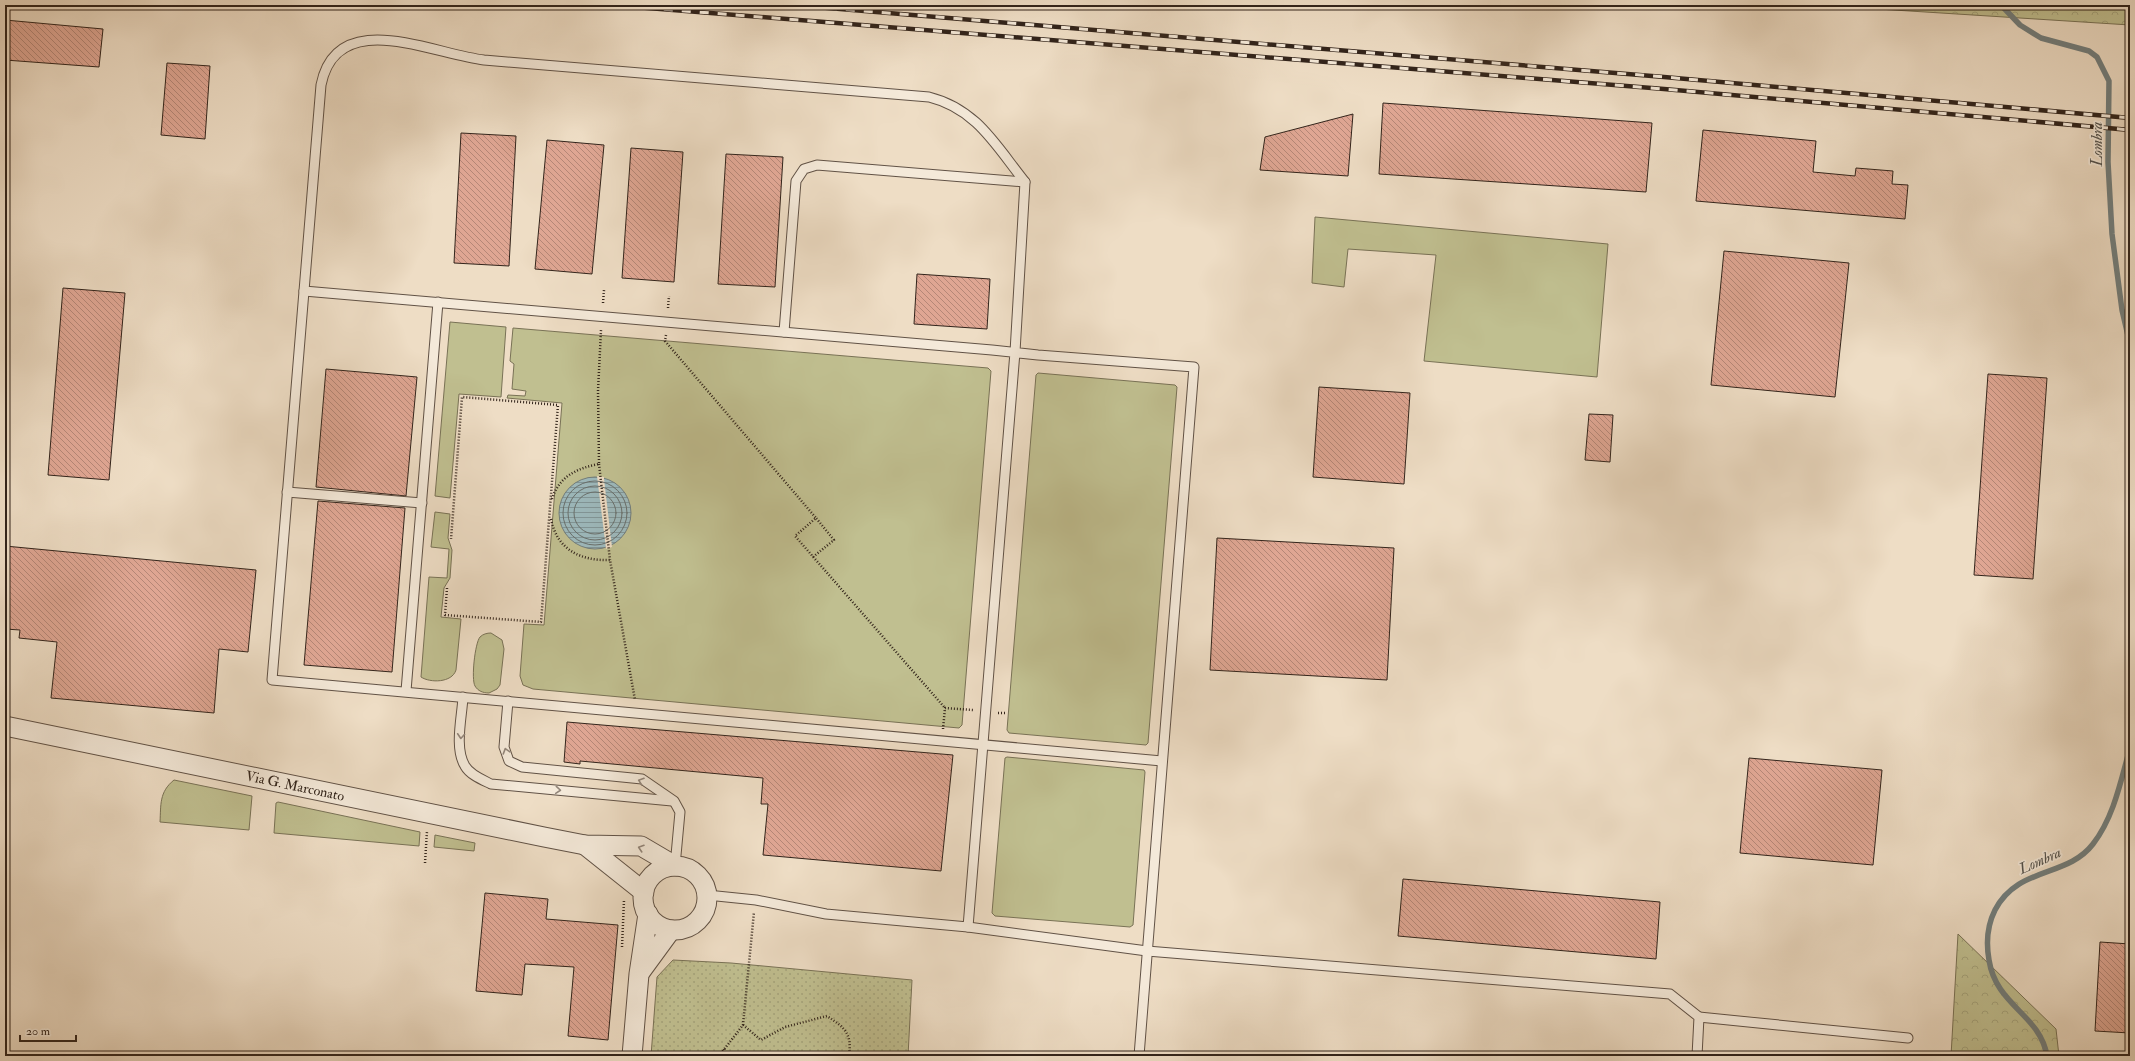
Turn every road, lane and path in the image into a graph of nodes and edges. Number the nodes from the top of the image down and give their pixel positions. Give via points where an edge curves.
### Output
1 (1025, 182) junction
2 (604, 290) dead end
3 (304, 291) junction
4 (669, 296) dead end
5 (438, 302) junction
6 (602, 316) junction
7 (667, 322) junction
8 (784, 332) junction
9 (1015, 352) junction
10 (599, 464) junction
11 (287, 492) junction
12 (422, 503) junction
13 (550, 511) junction
14 (816, 518) junction
15 (451, 539) dead end
16 (813, 557) junction
17 (610, 560) junction
18 (446, 588) dead end
19 (406, 691) junction
20 (463, 697) junction
21 (508, 701) junction
22 (945, 708) junction
23 (975, 711) dead end
24 (990, 712) dead end
25 (637, 713) junction
26 (1005, 713) dead end
27 (5, 726) edge
28 (942, 741) junction
29 (983, 744) junction
30 (1162, 761) junction
31 (674, 801) junction
32 (420, 829) dead end
33 (435, 832) dead end
34 (585, 845) junction
35 (675, 866) junction
36 (644, 892) junction
37 (707, 895) junction
38 (624, 897) dead end
39 (756, 900) junction
40 (648, 914) junction
41 (968, 927) junction
42 (671, 930) junction
43 (1147, 951) junction
44 (622, 952) dead end
45 (639, 974) junction
46 (1698, 1017) junction
47 (742, 1025) junction
48 (1908, 1038) dead end
49 (724, 1049) junction
50 (632, 1056) edge
51 (719, 1056) edge
52 (726, 1056) edge
53 (848, 1056) edge
54 (1139, 1056) edge
55 (1697, 1056) edge

1 - 3 lane via 990,136 971,117 954,106 929,97 484,60 422,45 358,41 338,51 328,64 322,79
1 - 8 lane via 816,164 804,170 796,181
1 - 9 lane
2 - 6 path
3 - 5 lane
3 - 11 lane
4 - 7 path
5 - 6 lane
5 - 12 lane
6 - 7 lane
6 - 10 path via 598,392
7 - 8 lane
7 - 14 path via 665,341
8 - 9 lane
9 - 29 lane
9 - 30 lane via 1194,367
10 - 13 path via 581,468 567,476 553,495
10 - 17 path
11 - 12 lane
11 - 19 lane via 272,680
12 - 19 lane
13 - 15 path via 558,405 462,397
13 - 17 path via 555,534 568,550 585,558
13 - 18 path via 541,622 444,615
14 - 16 path via 795,536
14 - 16 path via 834,540
16 - 22 path
17 - 25 path
19 - 20 lane
20 - 21 lane
20 -> 31 lane via 460,748 465,766 491,784
21 - 25 lane
31 -> 21 lane via 642,779 522,766 509,762 504,747
22 - 23 path
22 - 28 path
24 - 26 path
25 - 28 lane
27 - 34 street, Via G. Marconato
28 - 29 lane
29 - 30 lane
29 - 41 lane
30 - 43 lane
31 - 35 lane via 680,812
32 - 33 path
35 -> 34 street, Via G. Marconato via 641,846
34 - 36 street, Via G. Marconato
35 - 36 street via 664,868 655,874
35 - 37 street via 686,868 697,875 704,884
36 - 40 street via 644,904
37 - 39 lane
37 - 42 street via 707,906 700,918 682,930
38 - 44 path
39 - 41 lane via 826,914
39 - 47 path
40 - 42 street via 655,922
40 - 45 street
41 - 43 lane
42 - 45 street
43 - 46 lane via 1670,994
43 - 54 lane
45 - 50 street
46 - 48 lane
46 - 55 lane
47 - 49 path
47 - 53 path via 761,1040 786,1027 827,1016 844,1027 850,1044
49 - 51 path
49 - 52 path

